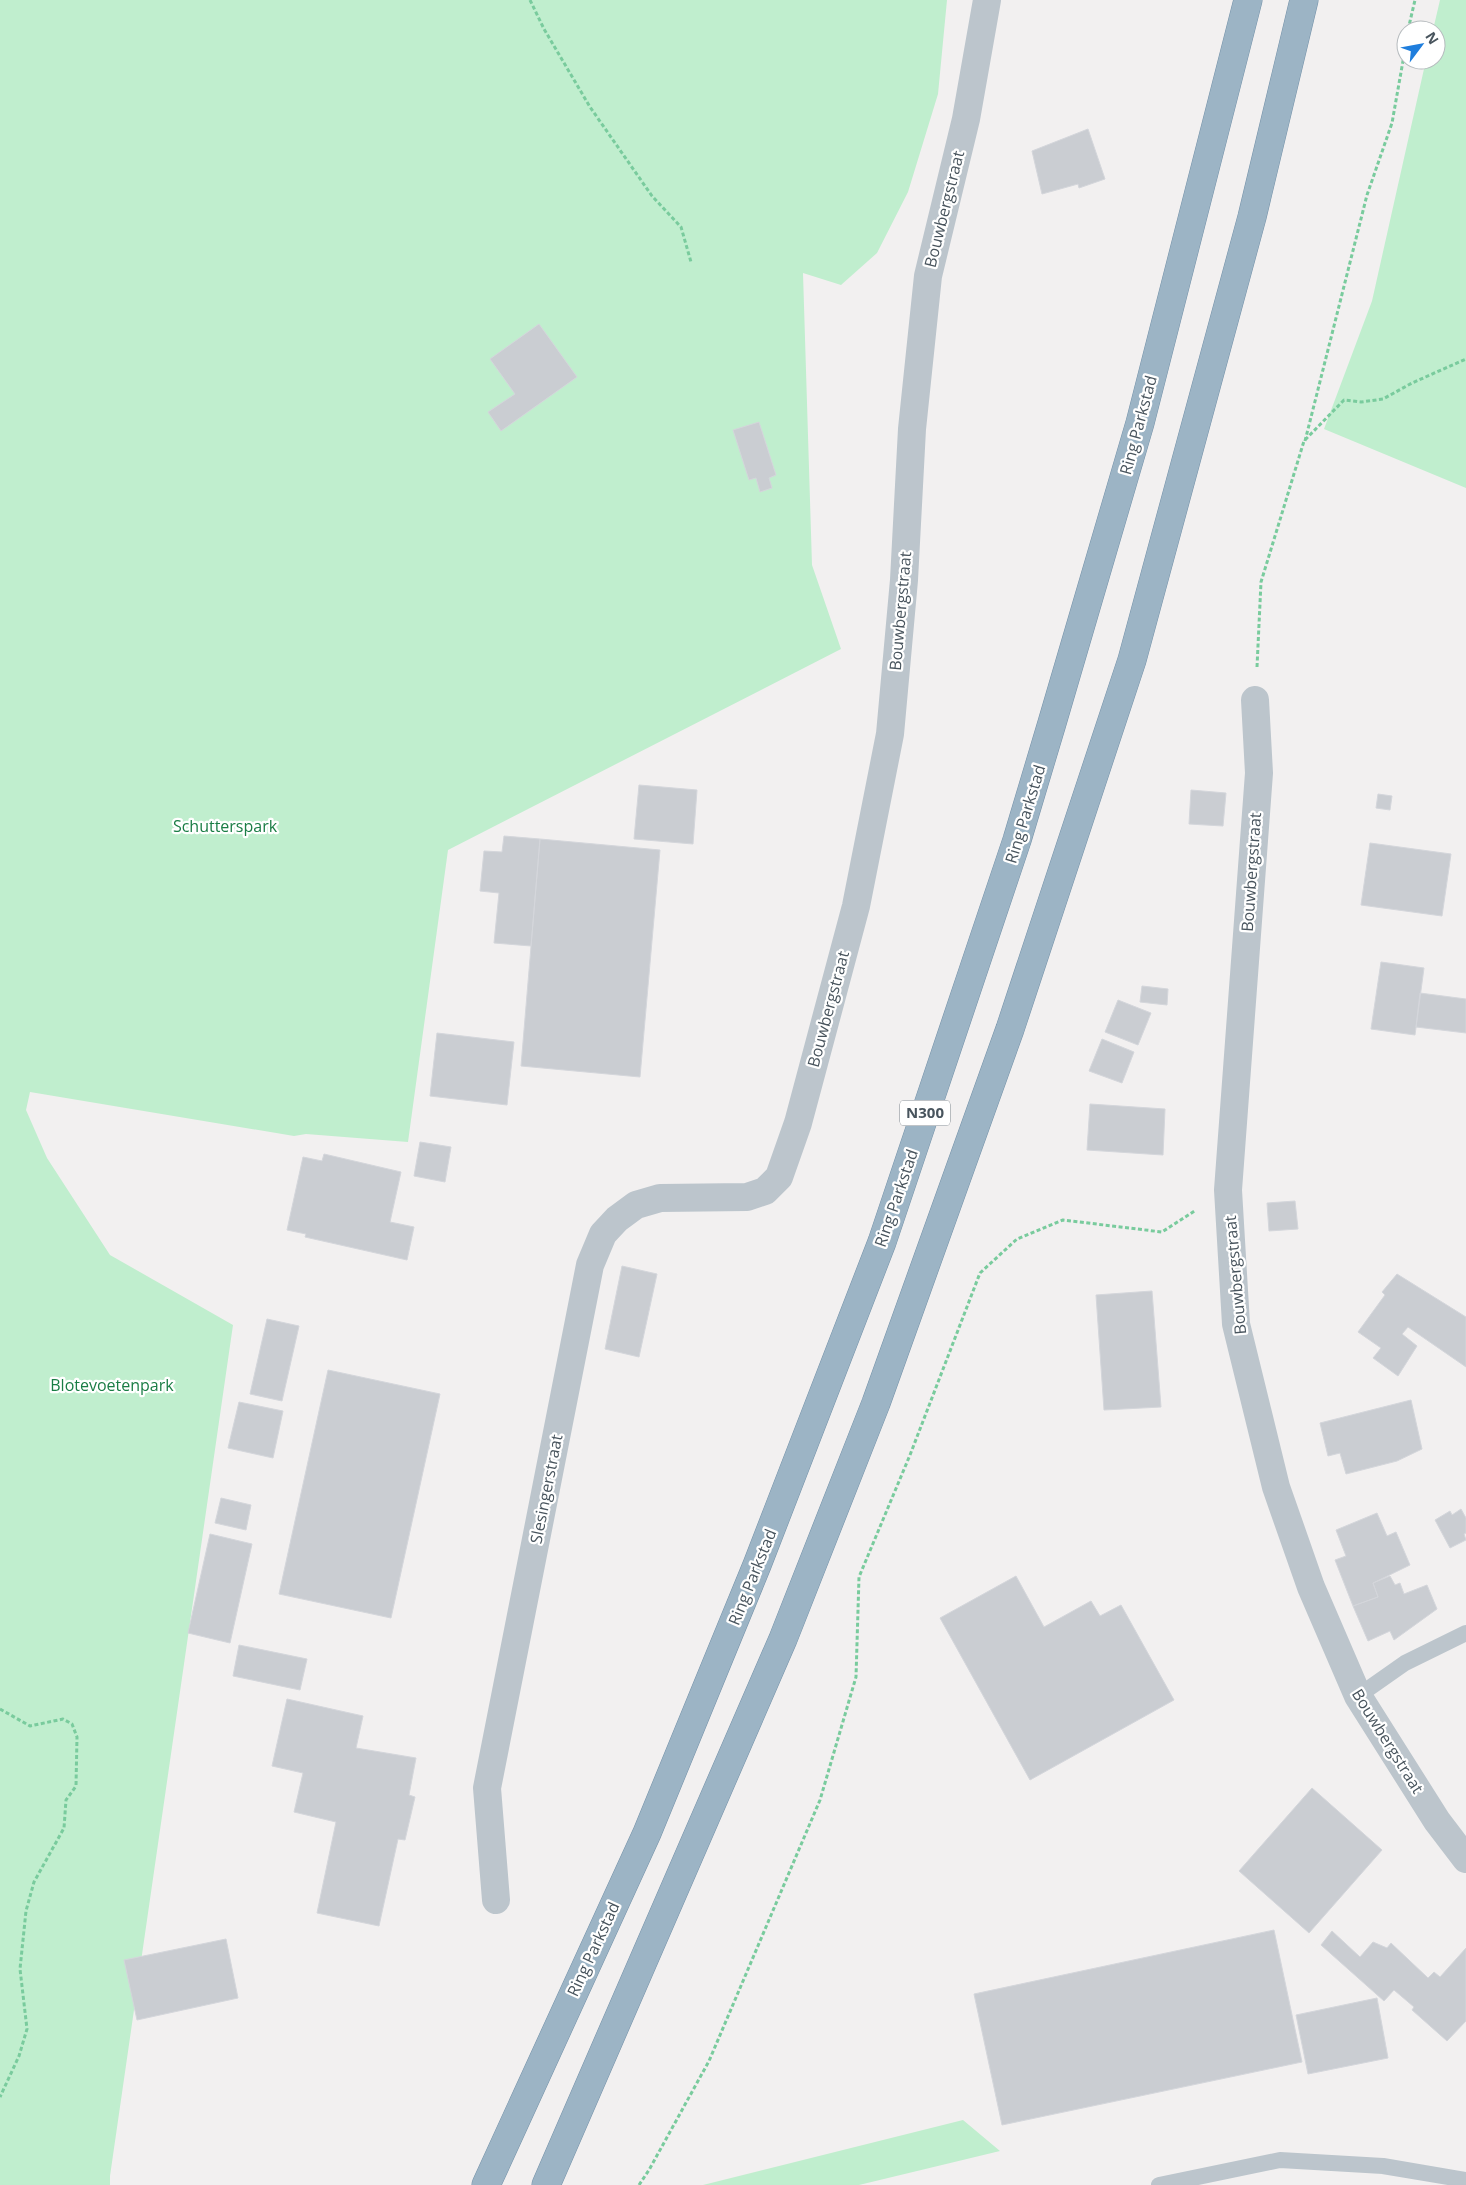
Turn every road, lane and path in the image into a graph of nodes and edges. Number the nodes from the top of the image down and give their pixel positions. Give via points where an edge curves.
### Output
1 (530, 0) edge
2 (987, 0) edge
3 (1248, 0) edge
4 (1304, 0) edge
5 (1415, 0) edge
6 (1410, 20) edge
7 (1401, 70) edge
8 (691, 262) dead end
9 (1466, 359) edge
10 (1304, 441) junction
11 (1255, 700) joint
12 (1228, 1190) junction
13 (747, 1197) joint
14 (1466, 1633) edge
15 (1358, 1696) junction
16 (0, 1709) edge
17 (1466, 1860) edge
18 (496, 1900) dead end
19 (0, 2097) edge
20 (1466, 2180) edge
21 (486, 2185) edge
22 (546, 2185) edge
23 (639, 2185) edge
24 (1159, 2185) edge

1 - 8 path via 590,107 652,196 680,227
2 - 13 street, Bouwbergstraat via 966,119 928,276 912,429 904,580 890,734 856,906 798,1123 779,1176 765,1191
3 - 21 highway, Ring Parkstad / N300 via 1140,422 1050,732 1018,840 882,1242 757,1566 647,1833
4 - 22 highway, N300 via 1252,217 1132,660 1010,1029 876,1403 783,1639
5 - 6 path
7 - 10 path via 1392,123 1367,195
9 - 10 path via 1383,399 1344,400
10 - 11 path via 1261,582
11 - 12 street, Bouwbergstraat via 1259,773
12 - 15 street, Bouwbergstraat via 1236,1324 1276,1487 1312,1587
12 - 23 path via 1162,1232 1063,1220 1017,1238 980,1273 859,1578 856,1677 820,1800 709,2061
13 - 18 street, Slesingerstraat via 660,1198 636,1205 603,1234 590,1265 487,1788
14 - 15 lane via 1405,1662
15 - 17 street, Bouwbergstraat via 1437,1821
16 - 19 path via 30,1726 63,1719 72,1724 77,1746 76,1786 66,1800 64,1828 34,1882 26,1912 20,1968 27,2029 19,2056
20 - 24 lane via 1383,2166 1280,2160

